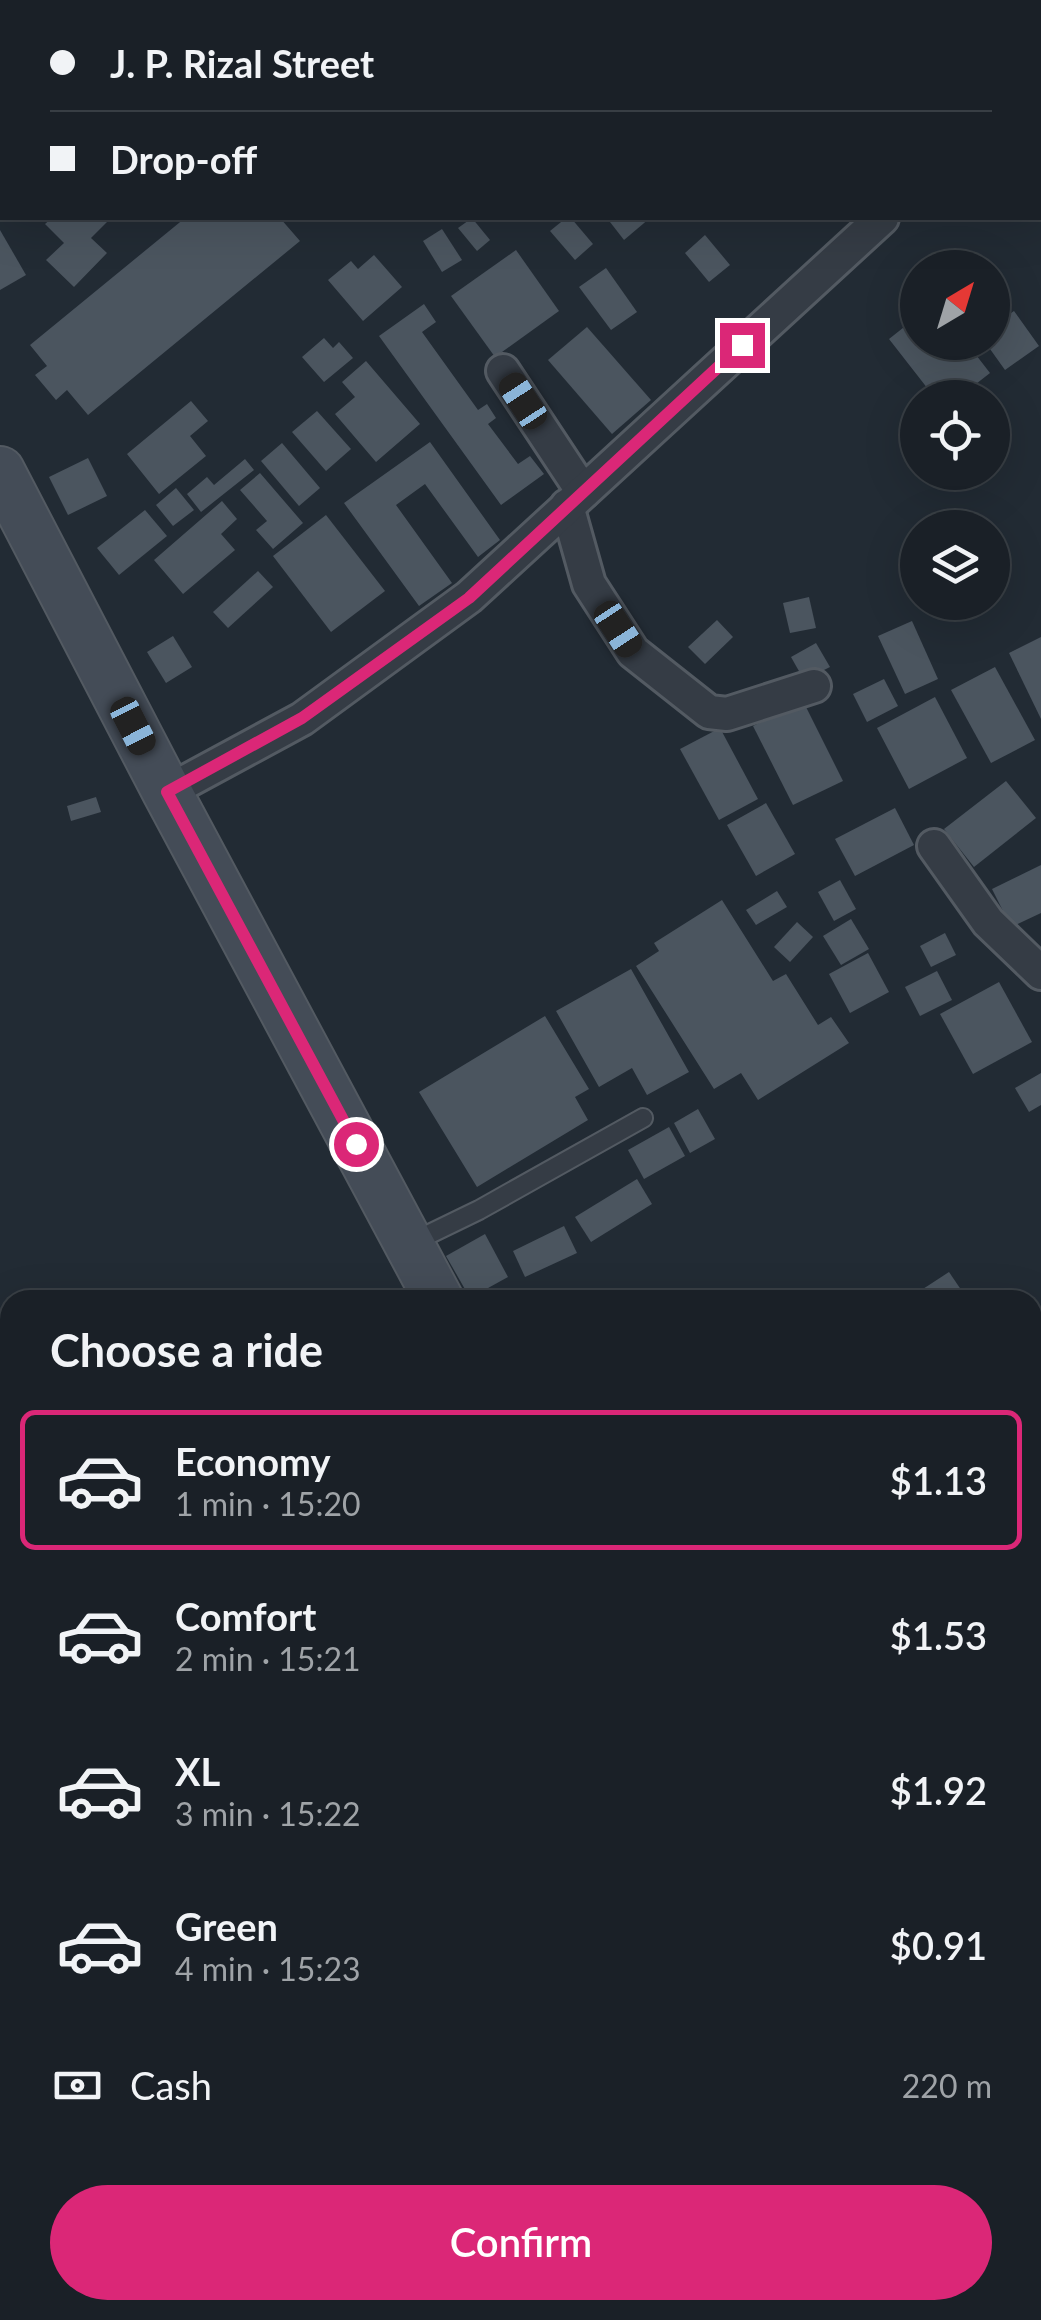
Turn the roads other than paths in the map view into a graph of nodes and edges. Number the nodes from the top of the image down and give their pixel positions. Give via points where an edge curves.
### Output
1 (880, 220) edge
2 (503, 371) dead end
3 (0, 471) edge
4 (575, 499) junction
5 (814, 686) dead end
6 (167, 792) junction
7 (934, 846) dead end
8 (1041, 972) edge
9 (644, 1118) dead end
10 (409, 1244) junction
11 (434, 1290) edge

1 - 4 street
2 - 4 street
3 - 6 street
4 - 5 street via 589,584 633,652 709,712 727,714
4 - 6 street via 469,598 302,718
6 - 10 street
7 - 8 street via 988,922
9 - 10 lane
10 - 11 street

